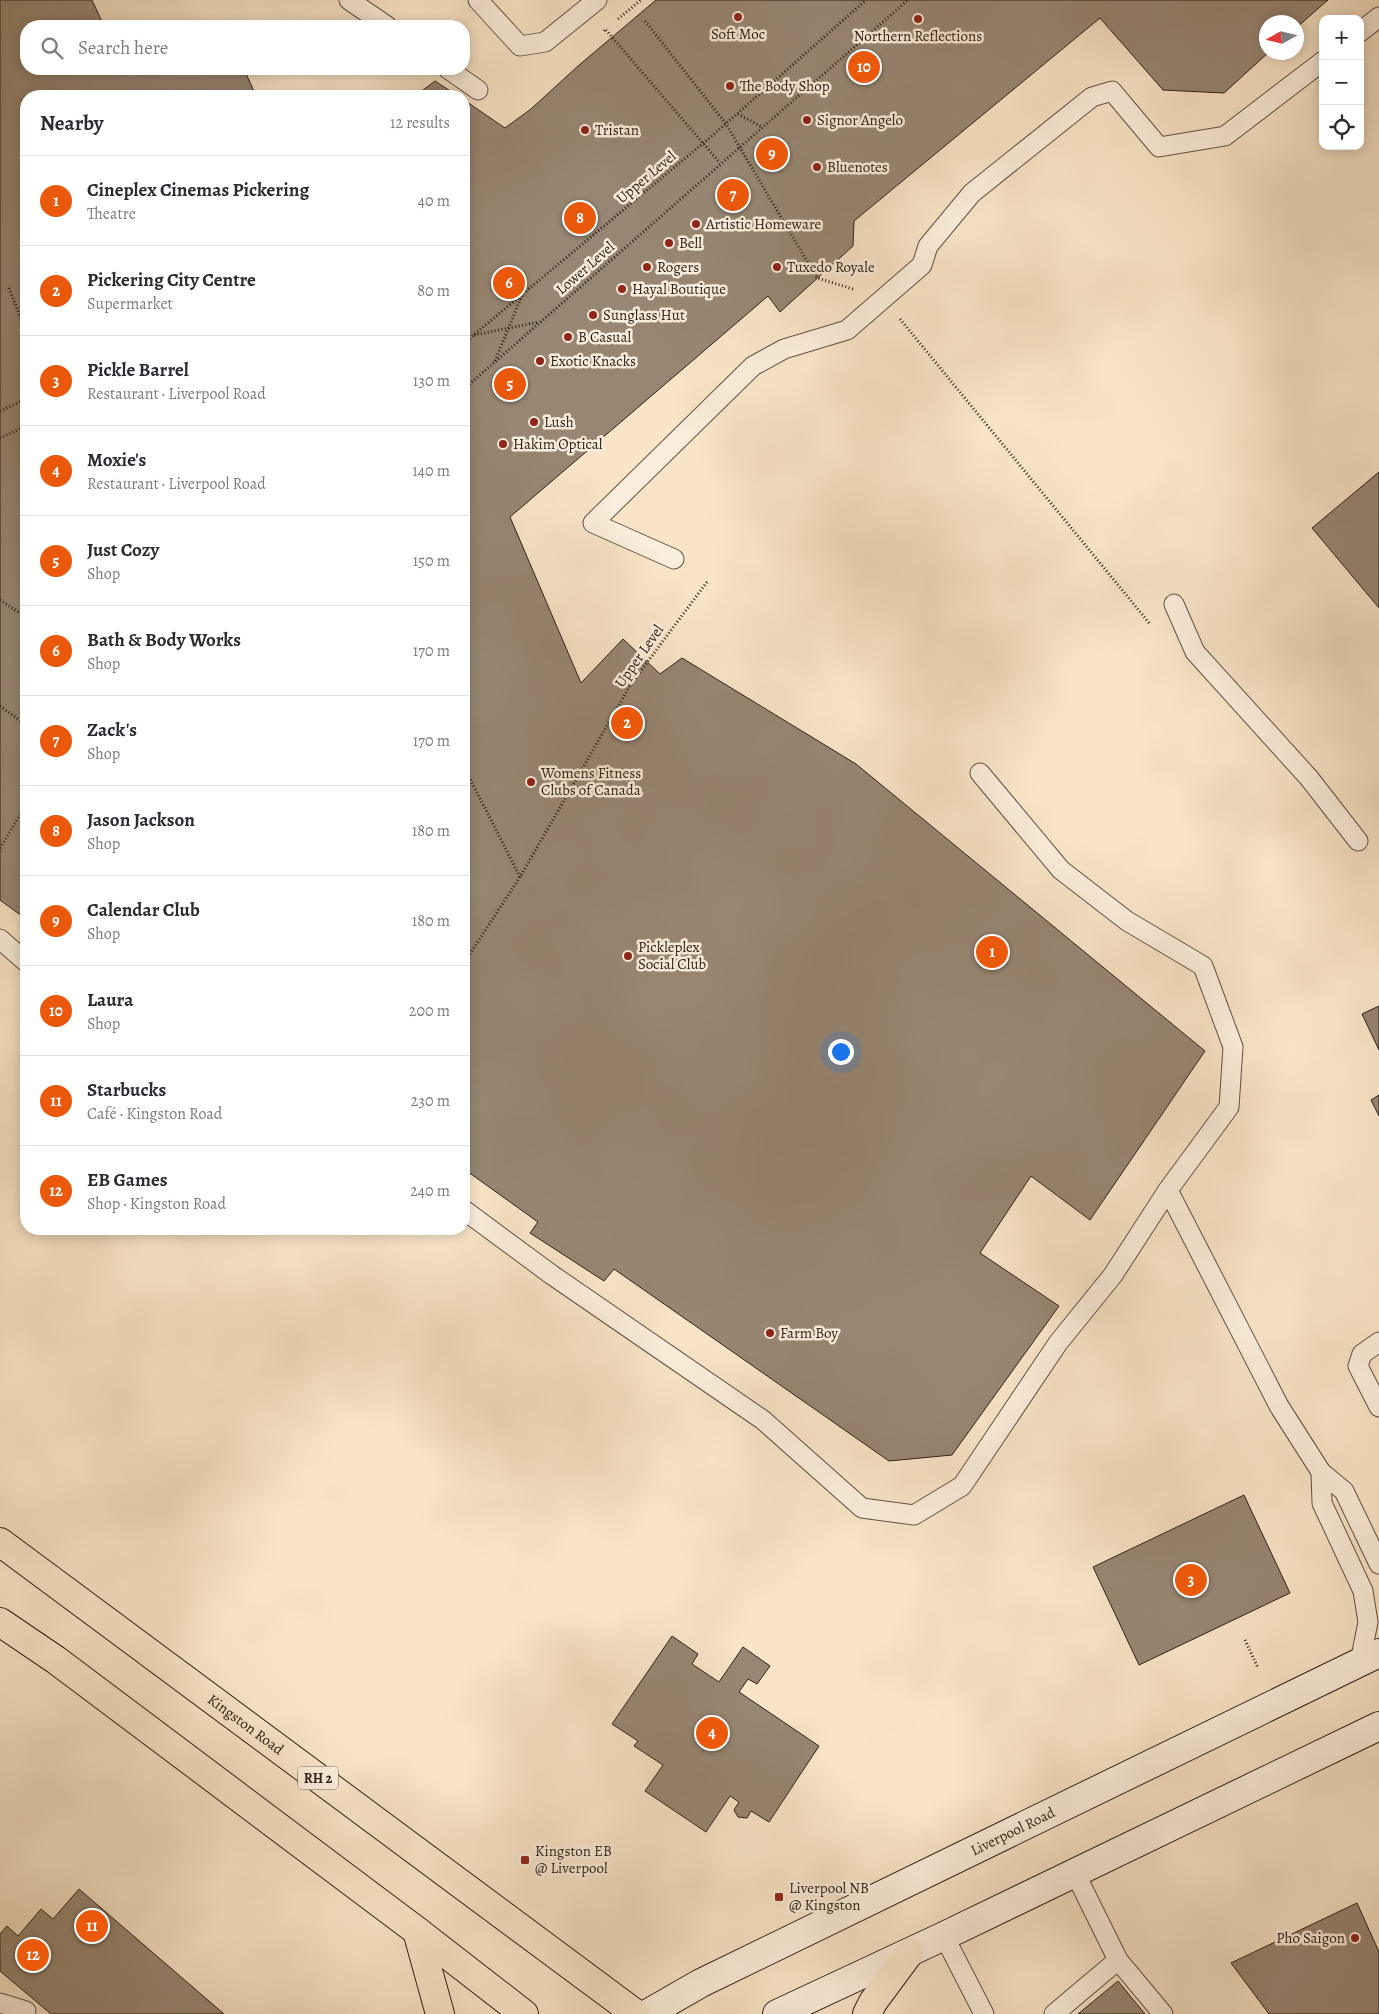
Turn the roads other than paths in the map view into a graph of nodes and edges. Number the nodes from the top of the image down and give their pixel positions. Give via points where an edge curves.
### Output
1 (350, 0) edge
2 (478, 0) edge
3 (597, 0) edge
4 (1379, 17) edge
5 (378, 20) edge
6 (1364, 29) edge
7 (1319, 64) edge
8 (457, 75) edge
9 (478, 90) dead end
10 (674, 559) dead end
11 (1174, 604) dead end
12 (980, 773) dead end
13 (1358, 841) dead end
14 (0, 939) edge
15 (20, 957) edge
16 (1168, 1190) junction
17 (470, 1214) edge
18 (1379, 1342) edge
19 (1379, 1407) edge
20 (1321, 1472) junction
21 (0, 1542) edge
22 (1379, 1564) edge
23 (0, 1622) edge
24 (1370, 1658) edge
25 (1379, 1726) edge
26 (1075, 1873) junction
27 (417, 1931) junction
28 (944, 1936) junction
29 (910, 1952) junction
30 (1118, 1960) junction
31 (0, 2004) edge
32 (26, 2013) edge
33 (440, 2014) edge
34 (524, 2014) edge
35 (636, 2014) edge
36 (647, 2014) edge
37 (777, 2014) edge
38 (867, 2014) edge
39 (984, 2014) edge
40 (1054, 2014) edge
41 (1163, 2014) edge

1 - 5 lane
2 - 3 lane via 520,46 545,42
4 - 6 lane
7 - 10 lane via 1225,136 1158,147 1112,91 1092,97 972,193 928,246 922,265 878,304 847,330 784,349 753,366 593,524
8 - 9 lane
11 - 13 lane via 1195,652 1309,778
12 - 16 lane via 1061,870 1127,921 1203,966 1233,1047 1229,1107
14 - 15 lane
16 - 17 lane via 1112,1275 1058,1343 962,1486 914,1515 862,1508 764,1420 552,1275
16 - 20 lane via 1279,1406
18 - 19 lane via 1362,1354 1358,1366
20 - 22 lane via 1344,1491
20 - 24 lane via 1322,1502 1363,1591
21 - 35 main road, Kingston Road / RH 2
23 - 27 main road via 56,1660
24 - 36 main road, Liverpool Road via 701,1984
25 - 26 main road
26 - 28 main road
26 - 30 lane
27 - 33 main road
27 - 34 main road
28 - 29 main road
28 - 39 lane
29 - 37 main road
29 - 38 main road
30 - 40 lane
30 - 41 lane
31 - 32 lane

